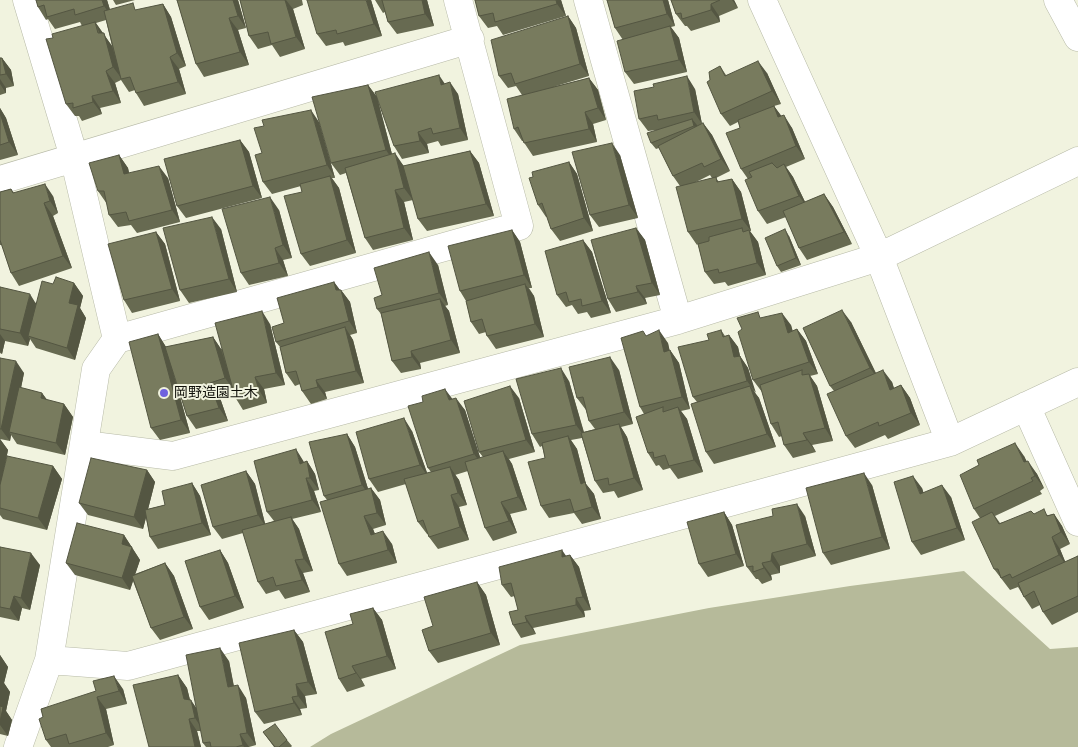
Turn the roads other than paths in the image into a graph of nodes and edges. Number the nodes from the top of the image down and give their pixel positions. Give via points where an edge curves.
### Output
1 (27, 0) edge
2 (458, 0) edge
3 (588, 0) edge
4 (762, 0) edge
5 (1058, 0) edge
6 (470, 38) junction
7 (1078, 38) edge
8 (74, 157) junction
9 (1078, 161) edge
10 (0, 180) edge
11 (879, 257) junction
12 (678, 320) junction
13 (117, 339) junction
14 (1078, 382) edge
15 (1026, 406) junction
16 (950, 442) junction
17 (85, 444) junction
18 (1078, 522) edge
19 (49, 660) junction
20 (18, 747) edge

1 - 8 street
2 - 6 street
3 - 12 street
4 - 11 street
5 - 7 street
6 - 8 street
6 - 13 street via 519,226
8 - 10 street
8 - 13 street
9 - 11 street
11 - 12 street
11 - 16 street
12 - 17 street via 173,456
13 - 17 street via 96,369
14 - 15 street
15 - 16 street
15 - 18 street
16 - 19 street via 128,666
17 - 19 street
19 - 20 street

